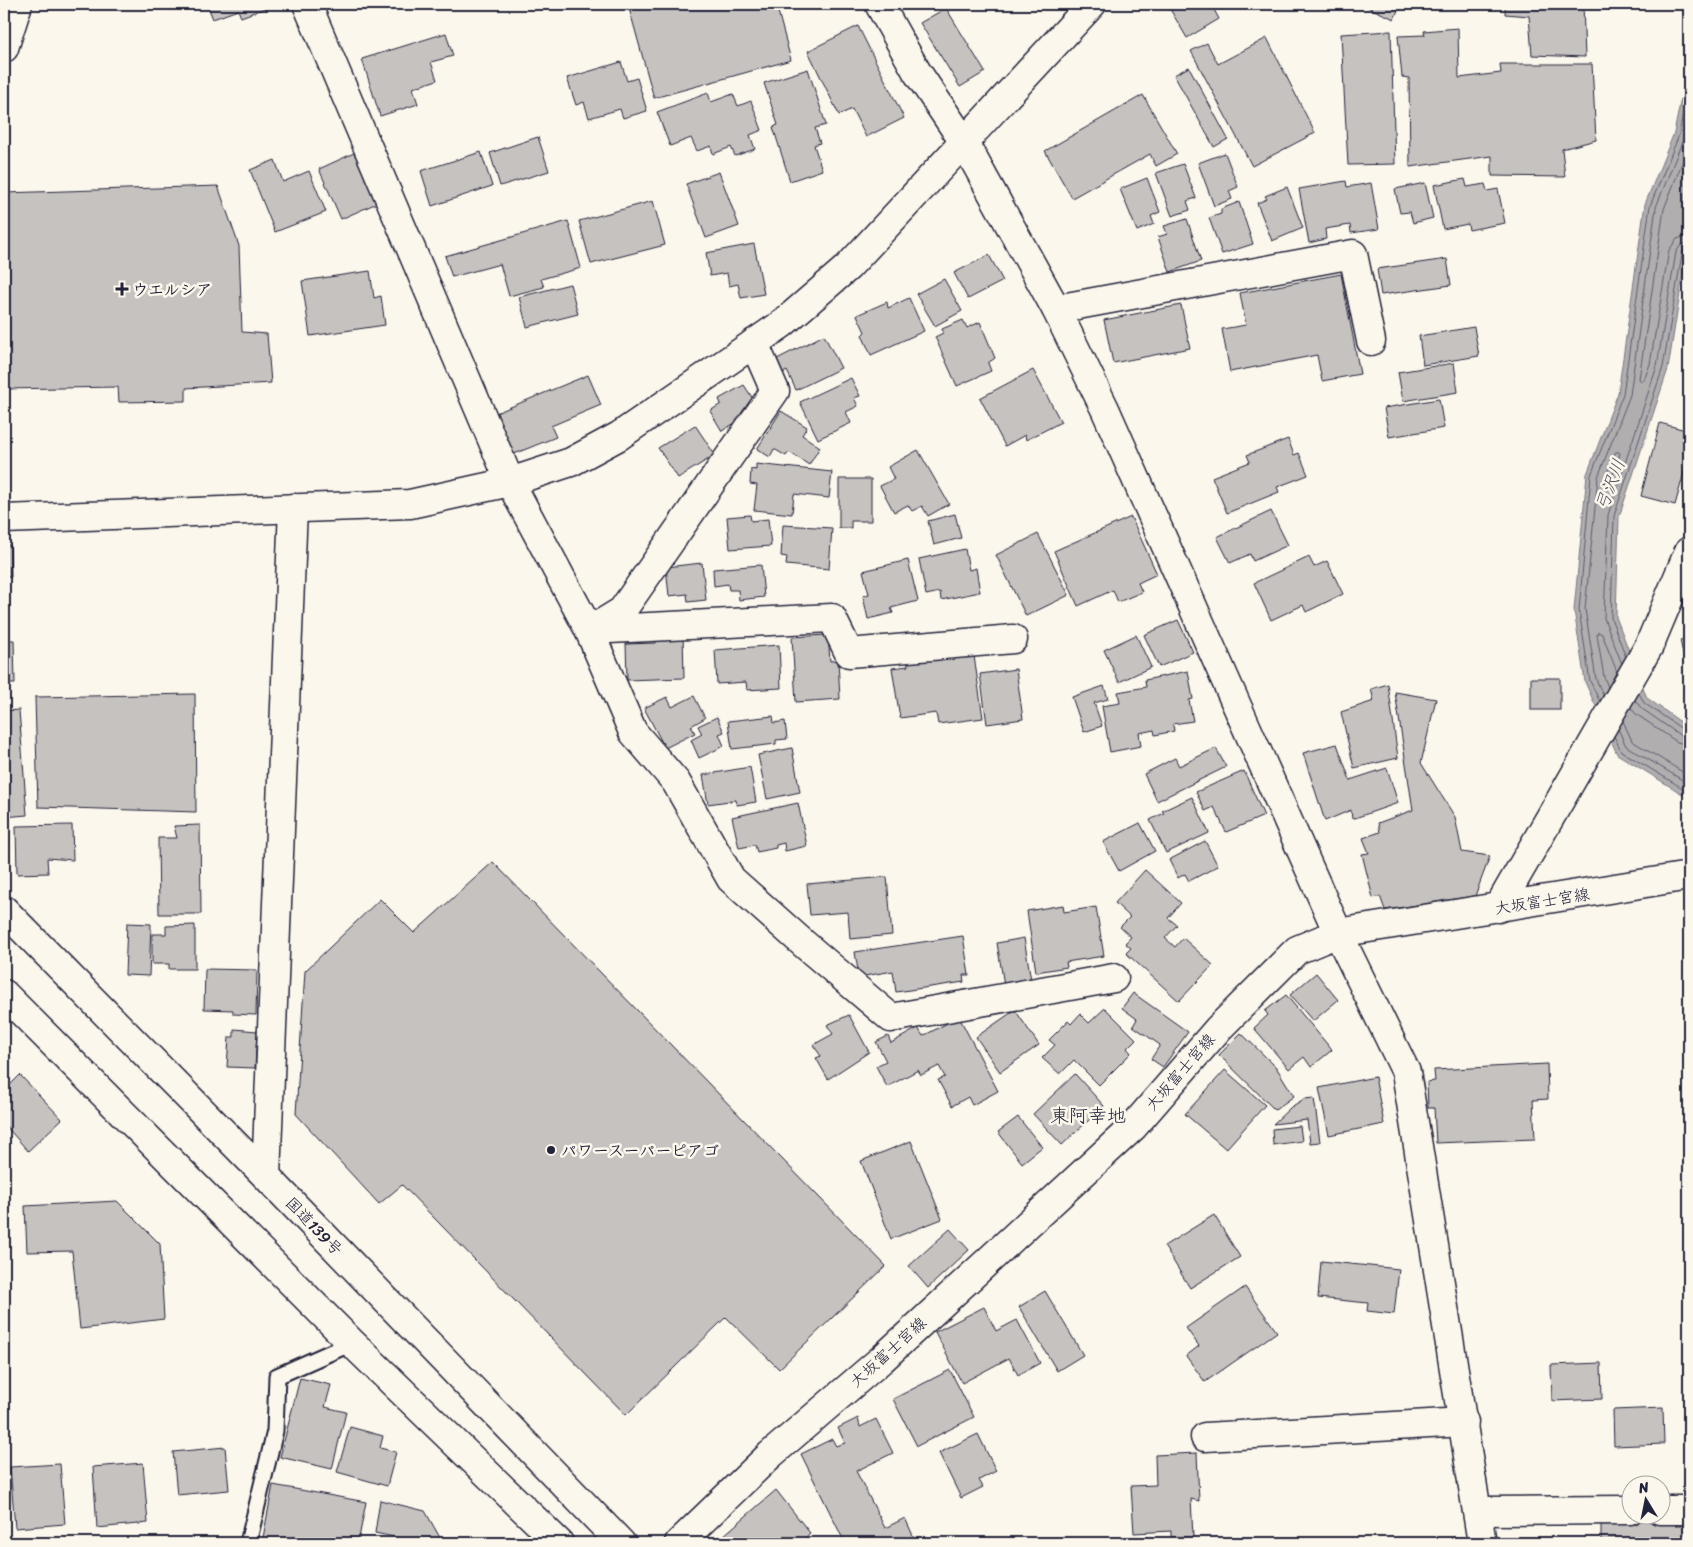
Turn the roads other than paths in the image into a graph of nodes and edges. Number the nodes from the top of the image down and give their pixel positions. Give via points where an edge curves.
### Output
1 (18, 4) edge
2 (307, 4) edge
3 (879, 4) edge
4 (1092, 4) edge
5 (4, 48) edge
6 (964, 142) junction
7 (1056, 309) junction
8 (1371, 341) dead end
9 (754, 343) junction
10 (510, 482) junction
11 (293, 508) junction
12 (4, 519) edge
13 (1689, 552) edge
14 (589, 630) junction
15 (1013, 639) dead end
16 (1689, 876) edge
17 (1498, 908) junction
18 (4, 910) edge
19 (1338, 933) junction
20 (1114, 978) dead end
21 (4, 994) edge
22 (266, 1176) junction
23 (352, 1343) junction
24 (1464, 1422) junction
25 (1206, 1437) dead end
26 (1620, 1510) edge
27 (1670, 1510) edge
28 (1689, 1510) edge
29 (1477, 1511) junction
30 (248, 1543) edge
31 (559, 1543) edge
32 (621, 1543) edge
33 (679, 1543) edge
34 (1482, 1543) edge

1 - 5 main road
2 - 10 main road
3 - 6 main road via 917,72
4 - 6 main road
6 - 7 main road
6 - 9 main road via 848,267 782,324
7 - 8 main road via 1353,254
7 - 19 main road via 1105,409
9 - 10 main road via 619,436 571,462
9 - 14 main road via 775,391 622,611
10 - 11 main road via 410,504
10 - 14 main road
11 - 12 main road
11 - 22 main road
13 - 17 main road via 1649,646
14 - 15 main road via 832,618 849,653
14 - 20 main road via 633,732 676,782 731,879 892,1018
16 - 17 main road, 大坂富士宮線
17 - 19 main road, 大坂富士宮線
18 - 22 main road, 国道139号
19 - 24 main road via 1406,1072
19 - 33 main road, 大坂富士宮線 via 1297,950 1218,1029 1133,1127 882,1359 770,1455
21 - 23 main road
22 - 32 main road, 国道139号
23 - 30 lane via 277,1376 275,1430
23 - 31 main road
24 - 25 main road
24 - 29 main road
26 - 29 main road
27 - 28 main road
29 - 34 main road

